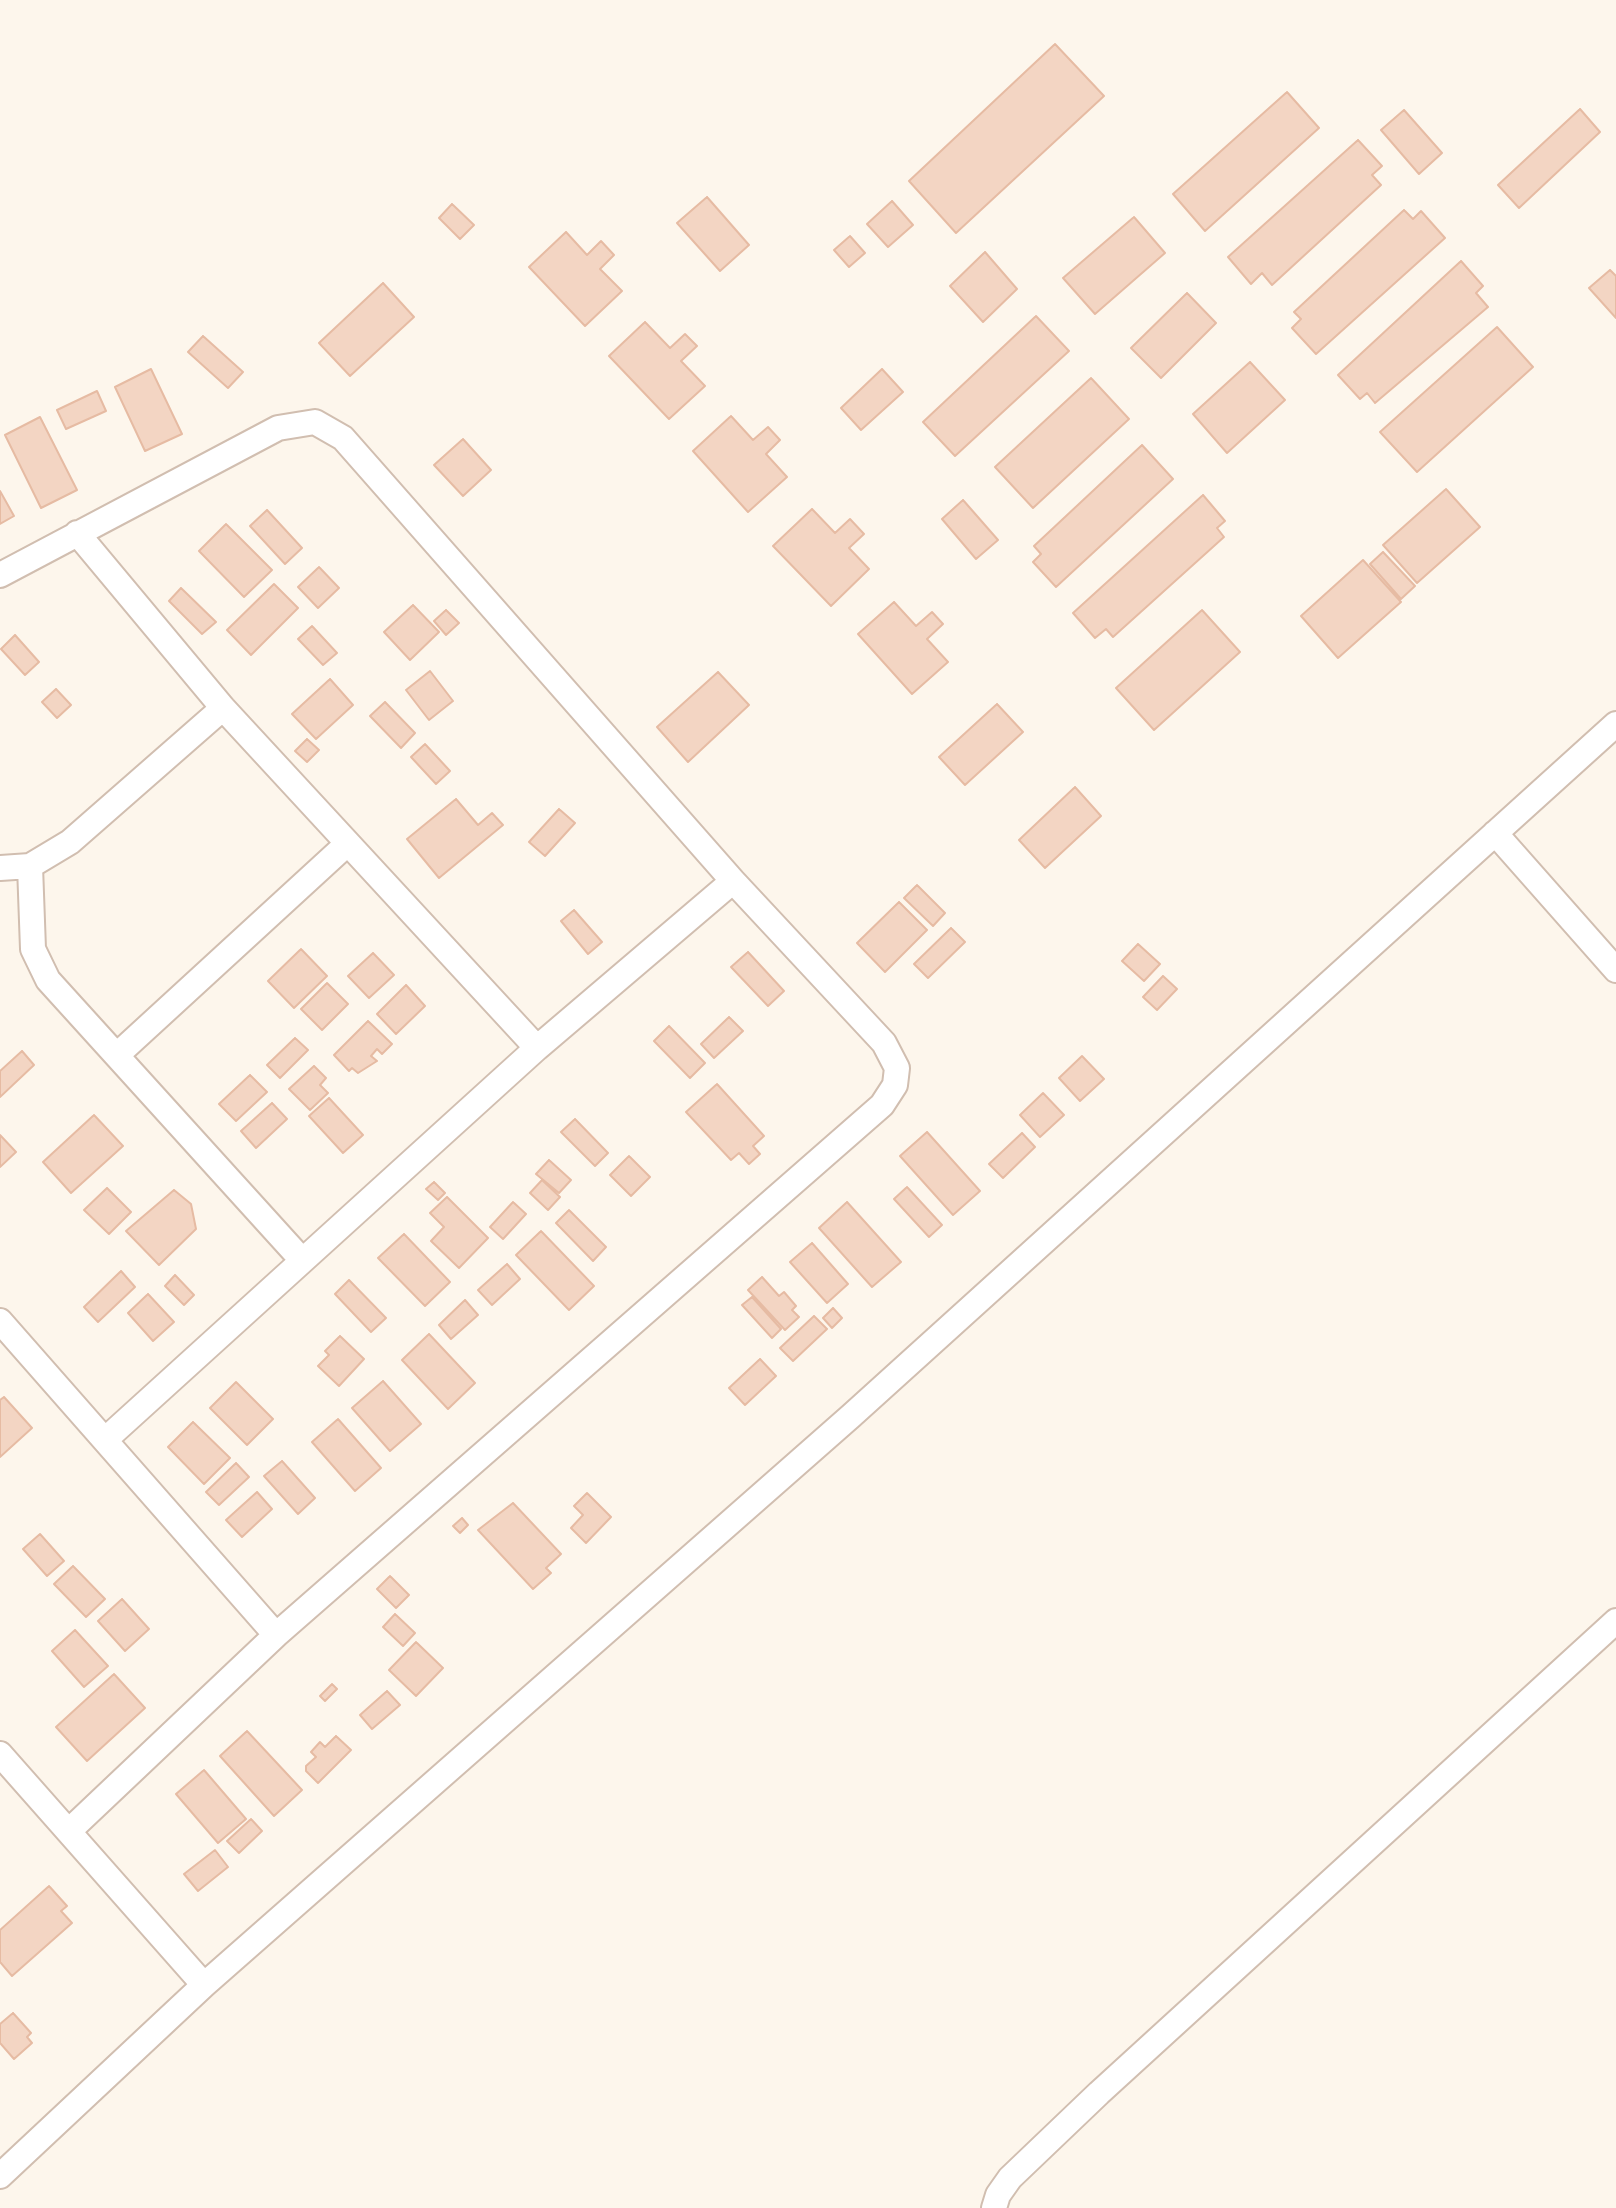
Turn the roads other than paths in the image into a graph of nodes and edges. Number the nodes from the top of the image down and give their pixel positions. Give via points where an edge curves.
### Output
1 (77, 533) junction
2 (0, 575) edge
3 (223, 708) junction
4 (1616, 724) edge
5 (1495, 833) junction
6 (347, 844) junction
7 (30, 866) junction
8 (0, 868) edge
9 (733, 881) junction
10 (1616, 970) edge
11 (537, 1048) junction
12 (117, 1055) junction
13 (301, 1259) junction
14 (0, 1321) edge
15 (106, 1439) junction
16 (1616, 1621) edge
17 (276, 1635) junction
18 (0, 1754) edge
19 (70, 1830) junction
20 (204, 1985) junction
21 (0, 2176) edge
22 (994, 2208) edge

1 - 2 street
1 - 3 street
1 - 9 street via 278,428 315,422 343,438
3 - 6 street
3 - 7 street via 70,842
4 - 5 street
5 - 10 street
5 - 20 street via 851,1416
6 - 11 street
6 - 12 street
7 - 8 street
7 - 12 street via 33,949 48,980
9 - 11 street
9 - 17 street via 884,1043 897,1068 895,1085 882,1105
11 - 13 street
12 - 13 street
13 - 15 street
14 - 15 street
15 - 17 street
16 - 22 street via 1099,2093 1010,2178
17 - 19 street
18 - 19 street
19 - 20 street
20 - 21 street

